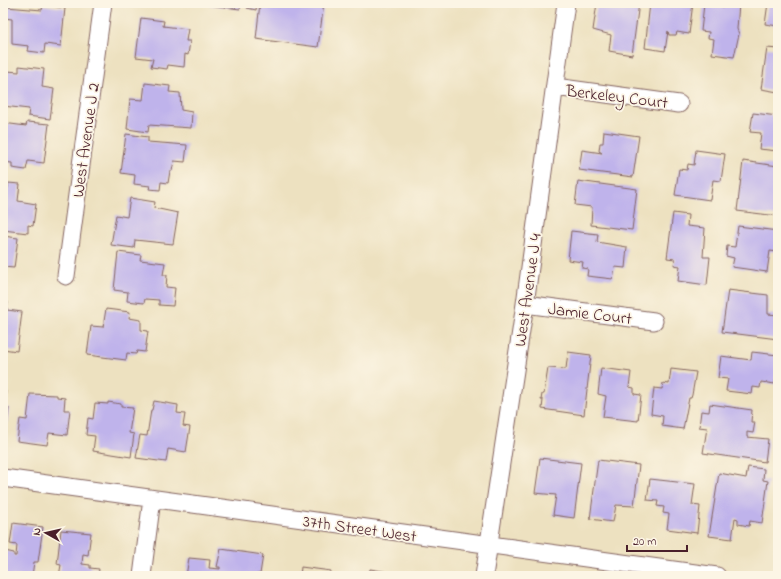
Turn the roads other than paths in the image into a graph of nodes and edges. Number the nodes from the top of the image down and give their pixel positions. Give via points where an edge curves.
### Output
1 (103, 3) edge
2 (566, 3) edge
3 (555, 87) junction
4 (679, 104) dead end
5 (66, 276) dead end
6 (525, 304) junction
7 (654, 321) dead end
8 (3, 478) edge
9 (152, 499) junction
10 (489, 546) junction
11 (142, 576) edge
12 (484, 576) edge
13 (717, 576) edge

1 - 5 street, West Avenue J 2
2 - 3 street, West Avenue J 4
3 - 4 street, Berkeley Court
3 - 6 street, West Avenue J 4
6 - 7 street, Jamie Court
6 - 10 street, West Avenue J 4
8 - 9 street, 37th Street West
9 - 10 street, 37th Street West
9 - 11 street
10 - 12 street, West Avenue J 4
10 - 13 street, 37th Street West

